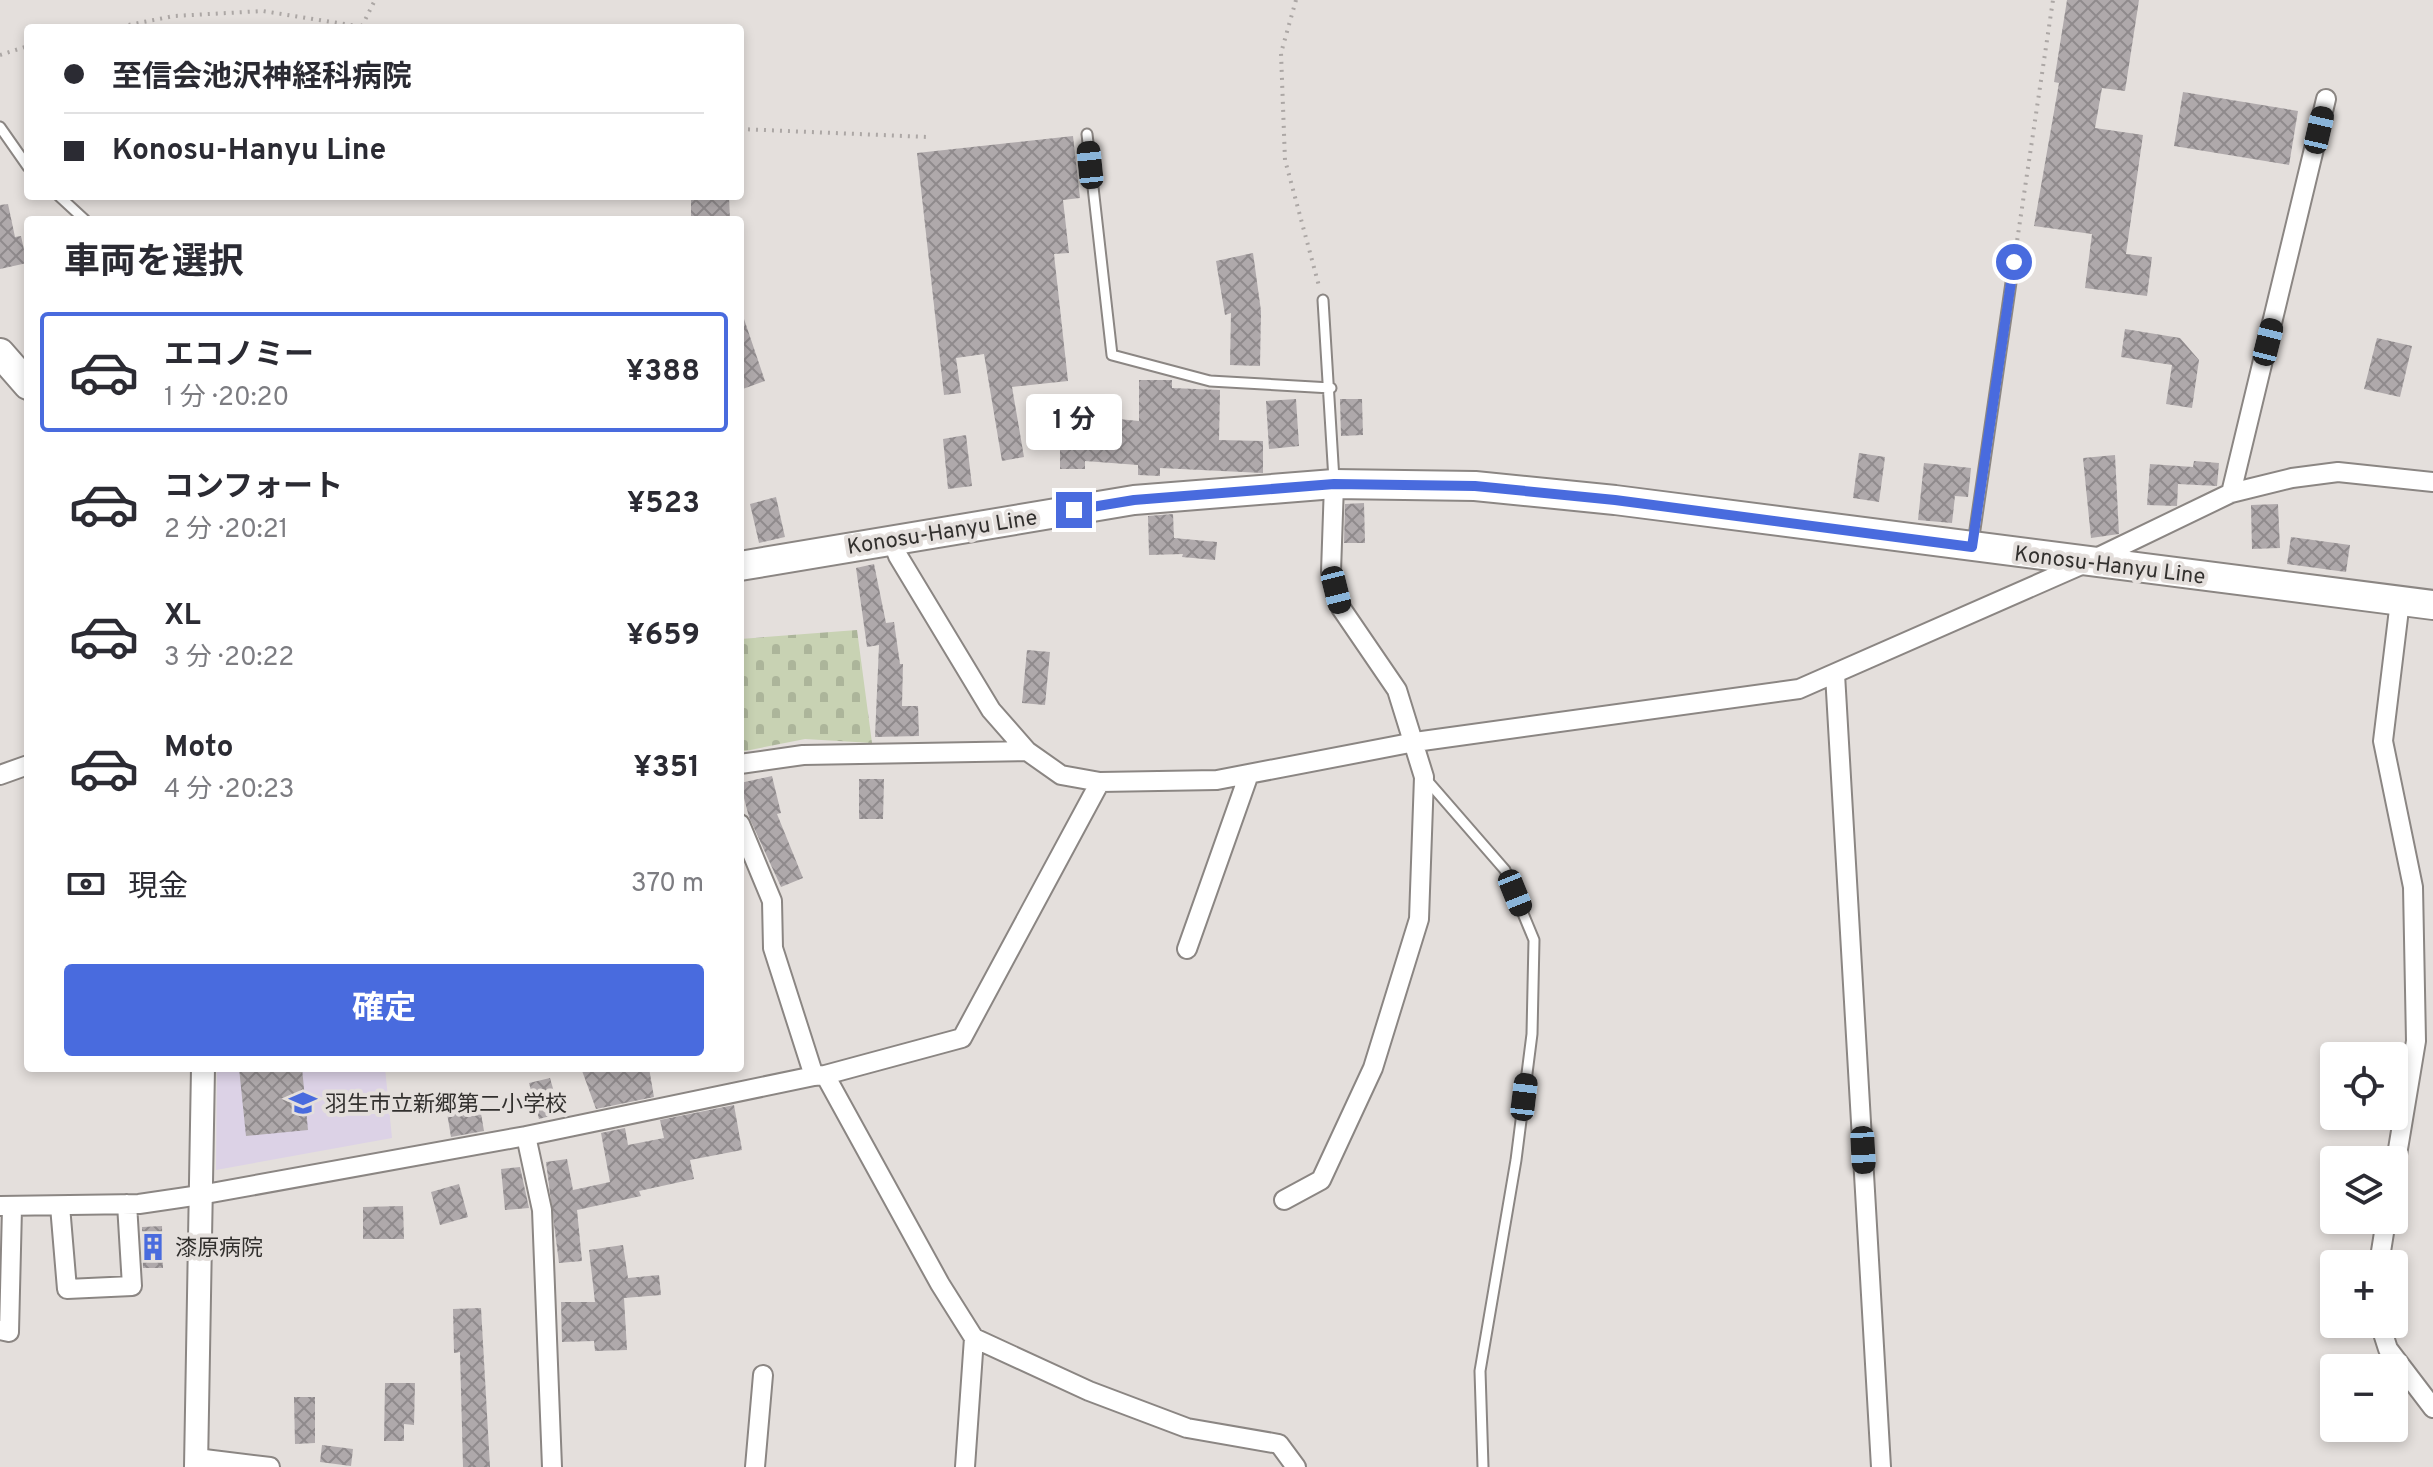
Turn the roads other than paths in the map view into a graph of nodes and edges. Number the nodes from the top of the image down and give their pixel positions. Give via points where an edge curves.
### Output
1 (2326, 99) dead end
2 (0, 127) edge
3 (1087, 134) dead end
4 (24, 161) edge
5 (63, 200) edge
6 (81, 216) edge
7 (2014, 262) road end
8 (1323, 300) road end
9 (0, 353) edge
10 (24, 380) edge
11 (1331, 388) junction
12 (2433, 482) edge
13 (1334, 484) junction
14 (2231, 493) junction
15 (892, 540) junction
16 (1972, 547) junction
17 (2088, 562) junction
18 (744, 565) edge
19 (2400, 601) junction
20 (2433, 605) edge
21 (1835, 674) junction
22 (1415, 742) junction
23 (1027, 751) junction
24 (744, 763) edge
25 (24, 766) edge
26 (1249, 774) junction
27 (0, 775) edge
28 (1424, 777) junction
29 (1100, 782) junction
30 (744, 834) edge
31 (1187, 949) dead end
32 (203, 1072) edge
33 (820, 1075) junction
34 (526, 1136) junction
35 (2398, 1146) edge
36 (200, 1195) junction
37 (1284, 1200) dead end
38 (127, 1204) junction
39 (60, 1206) junction
40 (6, 1207) edge
41 (0, 1330) edge
42 (974, 1338) junction
43 (2384, 1338) edge
44 (763, 1375) dead end
45 (2433, 1408) edge
46 (196, 1462) edge
47 (270, 1467) edge
48 (552, 1467) edge
49 (755, 1467) edge
50 (965, 1467) edge
51 (1296, 1467) edge
52 (1483, 1467) edge
53 (1881, 1467) edge

1 - 14 street
2 - 4 lane
3 - 11 lane via 1112,355 1210,381
5 - 6 lane
7 - 16 lane
8 - 11 lane
9 - 10 main road
11 - 13 lane
12 - 14 street via 2338,472
13 - 15 main road, Konosu-Hanyu Line via 1134,500
13 - 16 main road, Konosu-Hanyu Line via 1475,486
13 - 22 street via 1331,572 1341,608 1397,690
14 - 17 street
15 - 18 main road, Konosu-Hanyu Line
15 - 23 street via 991,710
16 - 17 main road, Konosu-Hanyu Line
17 - 19 main road, Konosu-Hanyu Line
17 - 21 street
19 - 20 main road, Konosu-Hanyu Line
19 - 35 street via 2383,741 2413,887 2416,1041
21 - 22 street via 1799,689
21 - 53 street
22 - 26 street
22 - 28 street
23 - 24 street via 803,755
23 - 29 street via 1061,775
25 - 27 street
26 - 29 street via 1217,780
26 - 31 street
28 - 37 street via 1419,919 1373,1068 1321,1180
28 - 52 lane via 1505,870 1534,940 1532,1034 1480,1371
29 - 33 street via 962,1038
30 - 33 street via 772,901 773,948
32 - 36 street
33 - 34 street
33 - 42 street
34 - 36 street
34 - 48 street via 542,1210
36 - 38 street
36 - 46 street
38 - 39 street
38 - 39 street via 132,1286 80,1289 67,1289
39 - 40 street
40 - 41 street via 9,1332
42 - 50 street
42 - 51 street via 1089,1391 1187,1428 1279,1444
43 - 45 street
44 - 49 street
46 - 47 street

